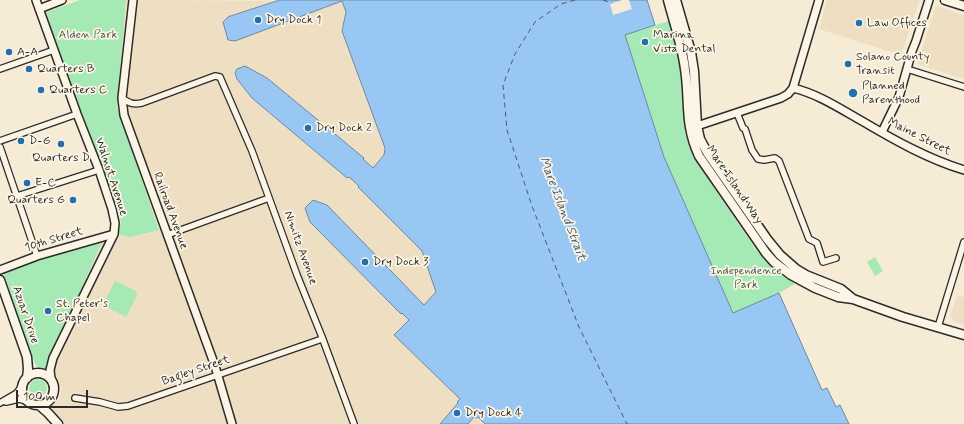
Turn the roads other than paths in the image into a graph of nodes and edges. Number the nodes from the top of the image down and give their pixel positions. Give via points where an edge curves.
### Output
1 (36, 0) edge
2 (62, 0) edge
3 (133, 0) edge
4 (668, 0) edge
5 (676, 0) edge
6 (819, 0) edge
7 (929, 0) edge
8 (945, 0) edge
9 (964, 6) edge
10 (39, 9) junction
11 (54, 50) junction
12 (0, 69) edge
13 (907, 69) junction
14 (964, 87) edge
15 (792, 88) junction
16 (122, 98) junction
17 (737, 113) junction
18 (77, 114) junction
19 (693, 127) junction
20 (882, 132) junction
21 (0, 141) edge
22 (0, 146) edge
23 (99, 170) junction
24 (964, 170) edge
25 (16, 196) junction
26 (269, 198) junction
27 (114, 234) junction
28 (167, 235) junction
29 (964, 242) edge
30 (963, 252) edge
31 (37, 256) junction
32 (836, 258) dead end
33 (0, 270) edge
34 (0, 280) edge
35 (938, 327) junction
36 (964, 335) edge
37 (322, 338) junction
38 (27, 357) junction
39 (41, 373) junction
40 (218, 374) junction
41 (51, 379) junction
42 (25, 381) junction
43 (75, 398) dead end
44 (51, 399) junction
45 (28, 401) junction
46 (0, 403) edge
47 (39, 405) junction
48 (58, 424) edge
49 (232, 424) edge
50 (354, 424) edge

1 - 10 street, Walnut Avenue
2 - 10 street
3 - 16 street, Railroad Avenue
4 - 19 main road, Mare Island Way via 684,60
5 - 19 main road, Mare Island Way via 694,71
6 - 15 street
7 - 13 street
8 - 9 main road
10 - 11 street, Walnut Avenue
11 - 12 street
11 - 18 street, Walnut Avenue
13 - 14 street
13 - 20 street via 897,104
15 - 17 street via 781,98
15 - 20 street, Maine Street via 828,101
16 - 26 street, Nimitz Avenue via 135,104 215,76 220,77
16 - 28 street, Railroad Avenue via 126,124
17 - 19 street
17 - 32 street via 758,159 775,158 779,161 809,239 817,243 823,262
18 - 21 street
18 - 23 street, Walnut Avenue
19 - 35 main road, Mare Island Way via 692,141 699,156 774,262 793,272 841,288 853,299
20 - 24 street, Maine Street via 935,160
22 - 25 street
23 - 25 street
23 - 27 street, Walnut Avenue via 115,223
25 - 31 street
26 - 28 street
26 - 37 street, Nimitz Avenue
27 - 31 street, 10th Street
27 - 41 street, Walnut Avenue via 54,358 50,370
28 - 40 street, Railroad Avenue
29 - 30 street
30 - 35 street
31 - 33 street, 10th Street
34 - 38 main road, Azuar Drive
35 - 36 main road, Mare Island Way
37 - 40 street, Bagley Street
37 - 50 street, Nimitz Avenue
38 - 39 main road, Azuar Drive
38 - 42 main road, Azuar Drive
39 - 41 main road
39 - 42 main road via 33,374
40 - 43 street, Bagley Street via 128,406 118,407
40 - 49 street, Railroad Avenue
41 - 44 main road via 55,389
42 - 45 main road via 23,395
42 - 46 street via 17,393
44 - 47 main road
44 - 48 main road
45 - 46 street via 19,399
45 - 47 main road
47 - 48 main road

